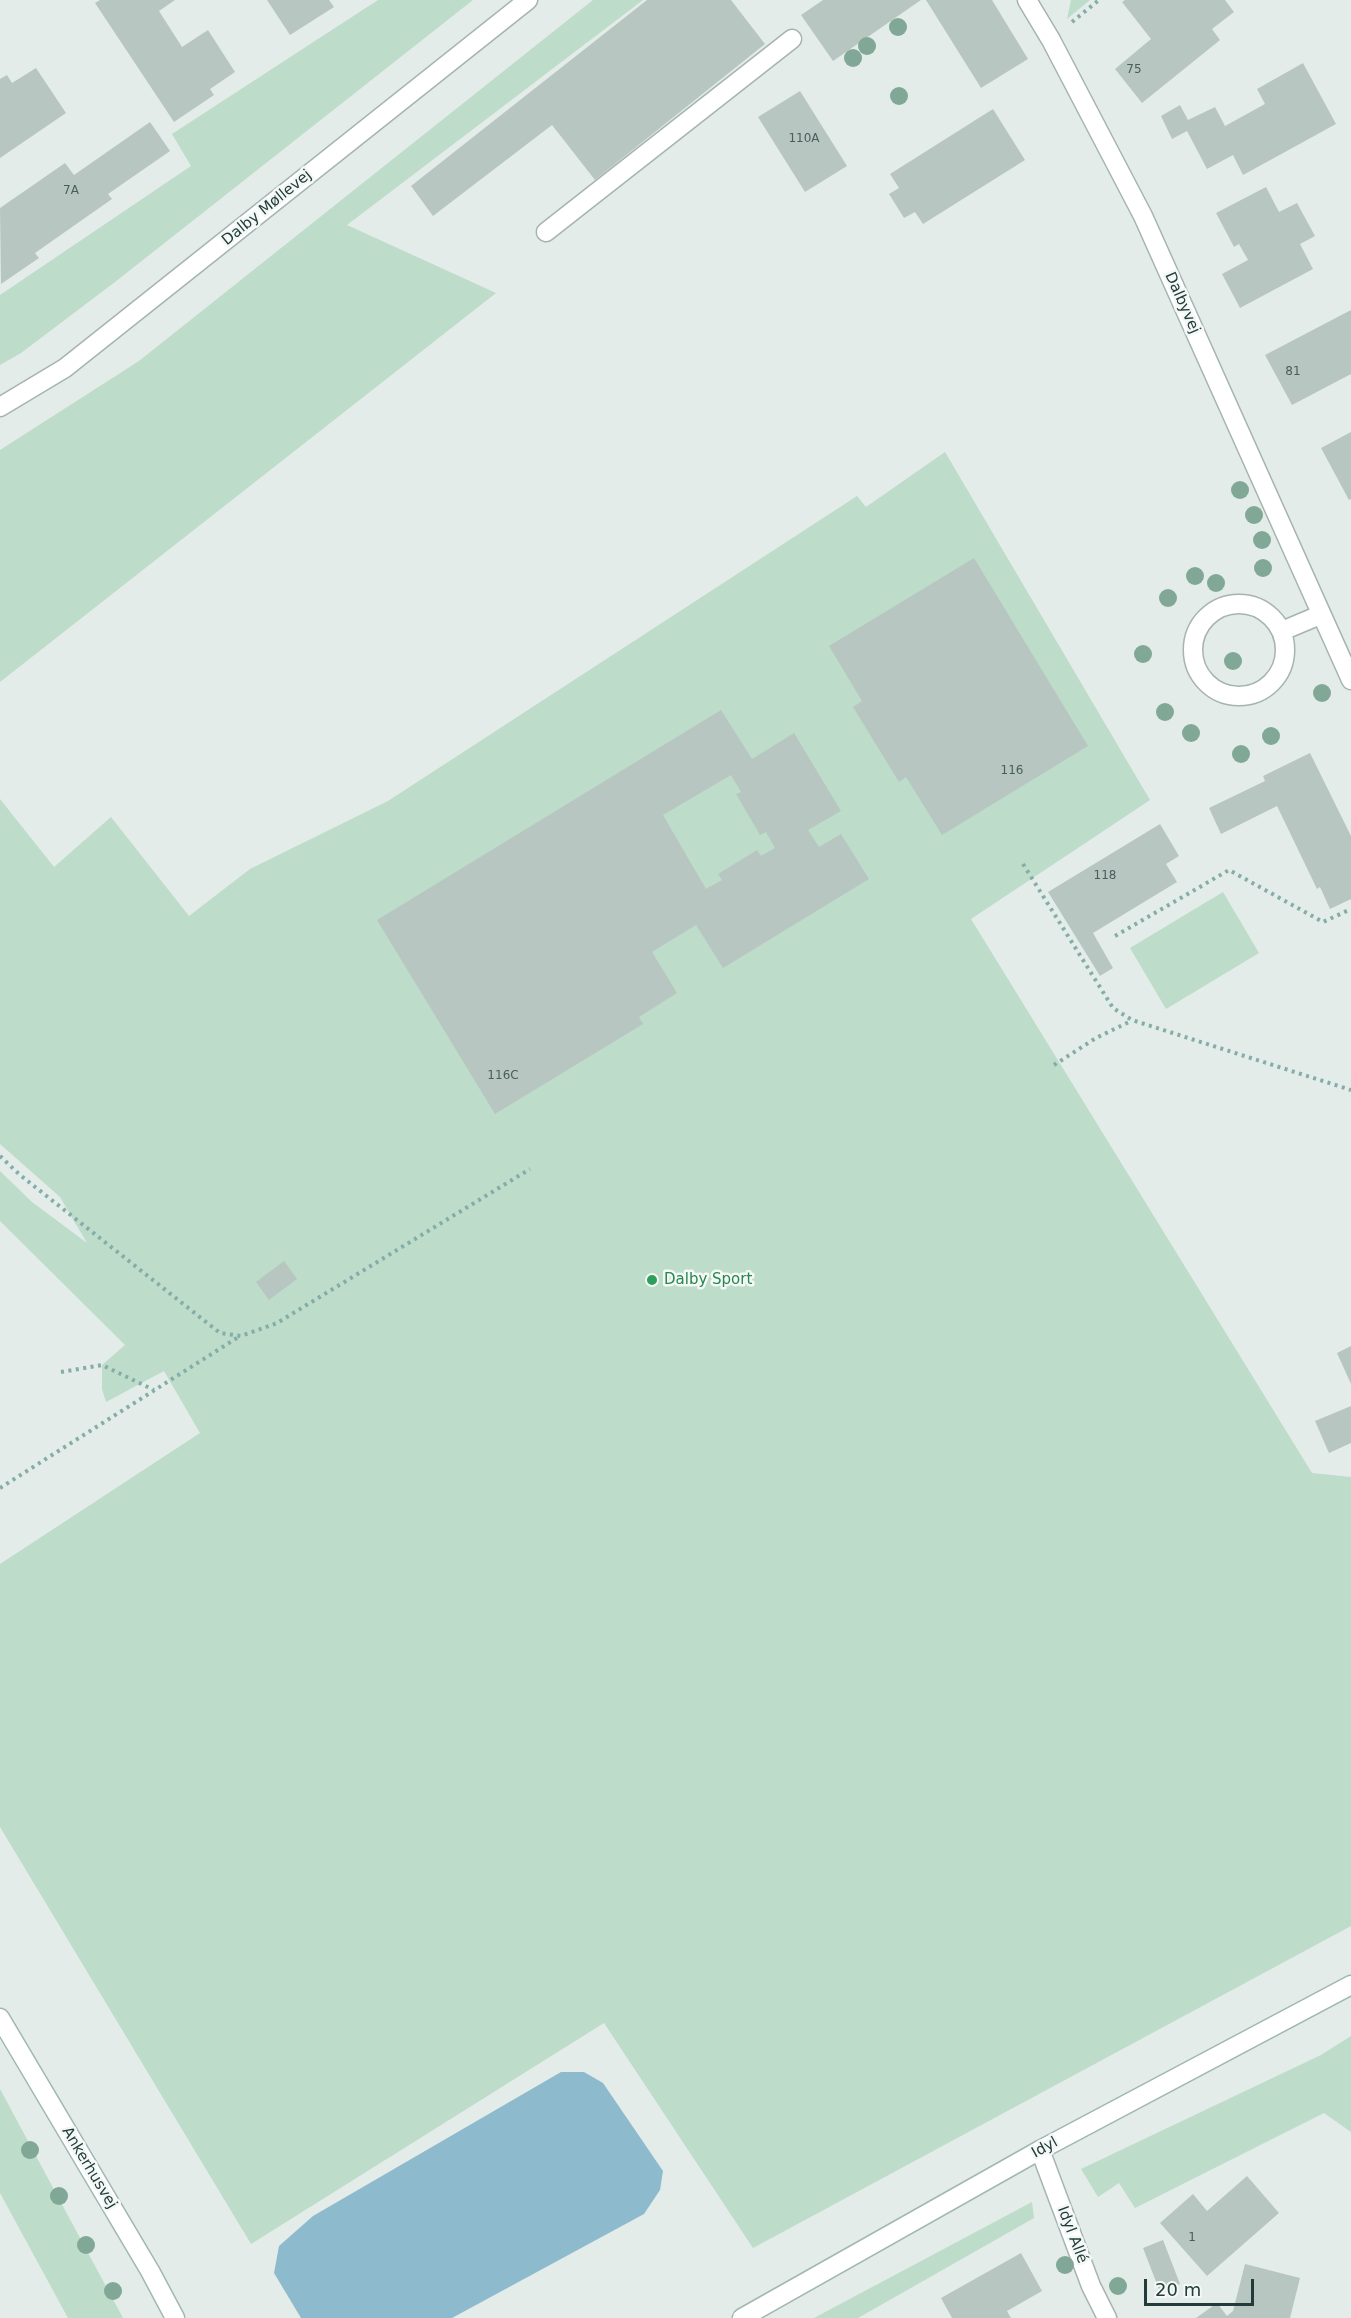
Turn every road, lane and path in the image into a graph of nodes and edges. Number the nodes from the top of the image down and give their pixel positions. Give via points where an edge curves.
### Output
1 (528, 0) edge
2 (1027, 0) edge
3 (1099, 0) edge
4 (792, 39) dead end
5 (1051, 40) junction
6 (546, 232) dead end
7 (0, 407) edge
8 (1320, 615) junction
9 (1282, 632) junction
10 (1351, 680) edge
11 (1023, 864) dead end
12 (1351, 909) edge
13 (1115, 936) dead end
14 (1132, 1020) junction
15 (1054, 1065) dead end
16 (1351, 1090) edge
17 (0, 1156) edge
18 (530, 1169) dead end
19 (241, 1336) junction
20 (61, 1372) dead end
21 (154, 1391) junction
22 (0, 1488) edge
23 (1351, 1985) edge
24 (0, 2018) edge
25 (1040, 2150) junction
26 (175, 2318) edge
27 (742, 2318) edge
28 (1107, 2318) edge

1 - 7 street, Dalby Møllevej via 65,368
2 - 5 street, Dalbyvej
3 - 5 path
4 - 6 street
5 - 8 street, Dalbyvej via 1143,216
8 - 9 street
8 - 10 street, Dalbyvej
9 - 9 street via 1274,620 1252,605 1223,606 1197,629 1193,648 1197,670 1221,693 1257,693 1267,688 1281,669 1286,653
11 - 14 path via 1113,1008
12 - 13 path via 1323,922 1229,870
14 - 15 path
14 - 16 path
17 - 19 path via 220,1333
18 - 19 path via 277,1323
19 - 21 path
20 - 21 path via 102,1365
21 - 22 path
23 - 25 street, Idyl
24 - 26 street, Ankerhusvej
25 - 27 street, Idyl
25 - 28 street, Idyl Allé via 1091,2286

